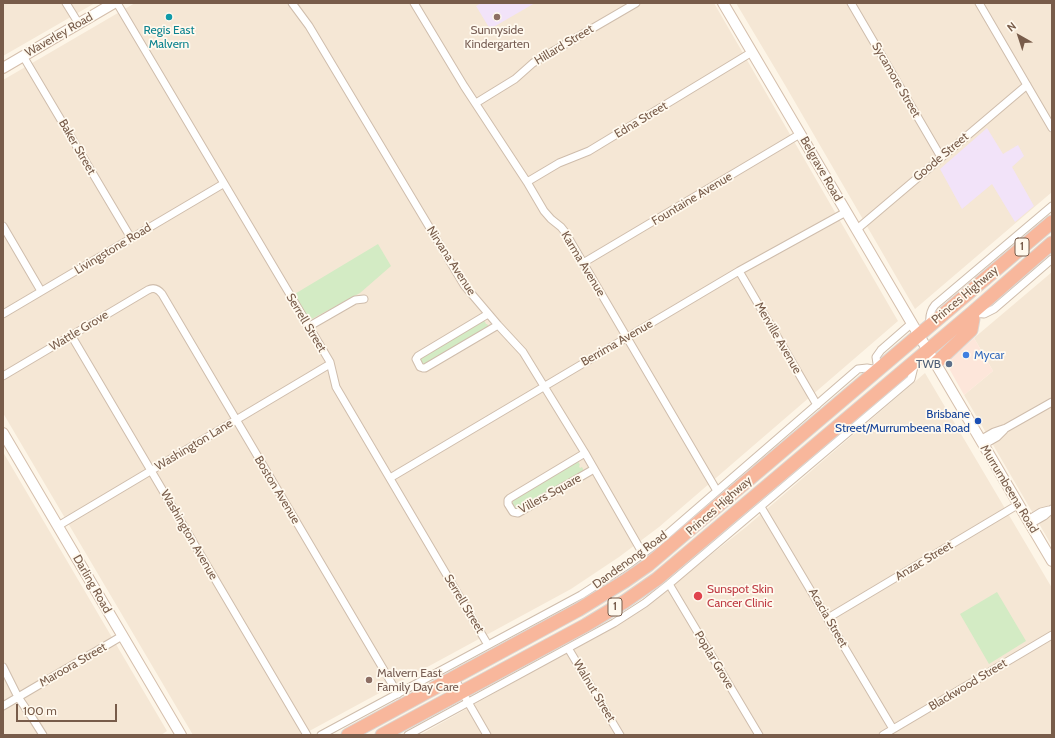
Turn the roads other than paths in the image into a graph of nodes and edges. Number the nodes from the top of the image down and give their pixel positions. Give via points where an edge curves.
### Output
1 (66, 3) edge
2 (116, 3) edge
3 (292, 3) edge
4 (414, 3) edge
5 (636, 3) edge
6 (724, 3) edge
7 (851, 3) edge
8 (979, 3) edge
9 (79, 24) junction
10 (752, 52) junction
11 (23, 56) junction
12 (3, 68) edge
13 (1027, 85) junction
14 (476, 103) junction
15 (1052, 128) edge
16 (800, 134) junction
17 (941, 157) junction
18 (527, 182) junction
19 (224, 184) junction
20 (1052, 206) edge
21 (846, 212) junction
22 (1050, 220) edge
23 (3, 226) edge
24 (856, 230) junction
25 (131, 238) junction
26 (1052, 243) edge
27 (1052, 259) edge
28 (583, 263) junction
29 (738, 271) junction
30 (155, 288) joint
31 (41, 291) junction
32 (364, 299) dead end
33 (972, 313) junction
34 (3, 314) edge
35 (488, 314) junction
36 (912, 323) junction
37 (498, 325) junction
38 (308, 327) junction
39 (918, 334) junction
40 (71, 335) junction
41 (627, 337) junction
42 (928, 350) junction
43 (936, 363) junction
44 (330, 364) junction
45 (878, 370) junction
46 (3, 376) edge
47 (544, 386) junction
48 (1052, 402) edge
49 (817, 405) junction
50 (236, 420) junction
51 (842, 430) junction
52 (3, 433) edge
53 (982, 442) junction
54 (585, 453) junction
55 (594, 469) junction
56 (151, 470) junction
57 (390, 478) junction
58 (717, 491) junction
59 (1019, 504) junction
60 (761, 507) junction
61 (1052, 509) edge
62 (1029, 522) junction
63 (58, 526) junction
64 (688, 532) junction
65 (698, 545) junction
66 (643, 554) junction
67 (1052, 561) edge
68 (669, 584) junction
69 (828, 618) junction
70 (1052, 635) edge
71 (122, 636) junction
72 (488, 645) junction
73 (568, 648) junction
74 (4, 669) edge
75 (451, 672) junction
76 (398, 694) junction
77 (20, 696) junction
78 (465, 697) junction
79 (3, 706) edge
80 (893, 729) junction
81 (43, 735) edge
82 (181, 735) edge
83 (307, 735) edge
84 (321, 735) edge
85 (348, 735) edge
86 (382, 735) edge
87 (408, 735) edge
88 (487, 735) edge
89 (620, 735) edge
90 (759, 735) edge
91 (883, 735) edge

1 - 9 street
2 - 9 main road, Waverley Road
2 - 19 street, Serrell Street
3 - 35 street, Nirvana Avenue via 309,26 464,285
4 - 14 street, Karma Avenue
5 - 14 street, Hillard Street via 533,63 515,79
6 - 10 main road, Belgrave Road
7 - 17 street, Sycamore Street
8 - 13 street
9 - 11 main road, Waverley Road
10 - 16 main road, Belgrave Road
10 - 18 street, Edna Street via 589,151 559,163
11 - 12 main road, Waverley Road
11 - 25 street, Baker Street
13 - 15 street
13 - 17 street, Goode Street
14 - 18 street, Karma Avenue
16 - 21 main road, Belgrave Road
16 - 28 street, Fountaine Avenue
17 - 24 street, Goode Street
18 - 28 street, Karma Avenue via 544,211 561,227
19 - 25 street, Livingstone Road
19 - 38 street, Serrell Street
20 - 22 street
21 - 24 main road, Belgrave Road
21 - 29 street, Berrima Avenue
22 - 39 highway, Princes Highway / 1
23 - 31 street
24 - 36 main road, Belgrave Road
25 - 31 street, Livingstone Road
26 - 33 highway, Princes Highway / 1
27 - 33 street via 994,309 984,314
28 - 41 street, Karma Avenue
29 - 41 street, Berrima Avenue
29 - 49 street, Merville Avenue
30 - 40 street, Wattle Grove
30 - 50 street, Boston Avenue via 162,294
31 - 34 street, Livingstone Road
32 - 38 street via 355,300
33 - 42 highway, Princes Highway / 1
33 - 43 highway via 971,330
35 - 37 street, Nirvana Avenue
35 - 37 street via 418,356 416,359 420,367 426,368
36 - 39 main road, Belgrave Road
36 - 45 street via 881,350 876,357
37 - 47 street, Nirvana Avenue via 523,352
38 - 44 street, Serrell Street
39 - 42 main road, Murrumbeena Road
39 - 45 highway, Princes Highway / 1
40 - 46 street, Wattle Grove
40 - 56 street, Washington Avenue
41 - 47 street, Berrima Avenue
41 - 58 street, Karma Avenue
42 - 43 main road, Murrumbeena Road
42 - 51 highway, Princes Highway / 1
43 - 53 main road, Murrumbeena Road
44 - 50 street, Washington Lane
44 - 57 street, Serrell Street via 333,382
45 - 49 street, Dandenong Road via 858,369
45 - 64 highway, Princes Highway / 1
47 - 54 street, Nirvana Avenue
47 - 57 street, Berrima Avenue
48 - 53 street via 1006,428 997,437
49 - 58 street, Dandenong Road
50 - 56 street, Washington Lane
50 - 76 street, Boston Avenue
51 - 60 street
51 - 65 highway, Princes Highway / 1
52 - 63 main road, Darling Road
53 - 59 main road, Murrumbeena Road
54 - 55 street, Nirvana Avenue
54 - 55 street, Villers Square via 510,498 508,504 513,512 518,513
55 - 66 street, Nirvana Avenue
56 - 63 street, Washington Lane
56 - 83 street, Washington Avenue
57 - 72 street, Serrell Street
58 - 66 street, Dandenong Road
59 - 62 main road, Murrumbeena Road
59 - 69 street, Anzac Street
60 - 68 street
60 - 69 street, Acacia Street
61 - 62 street via 1044,516
62 - 67 main road, Murrumbeena Road
63 - 71 main road, Darling Road
64 - 65 highway
64 - 75 highway, Princes Highway / 1 via 648,565 600,598
65 - 78 highway, Princes Highway / 1 via 657,579 615,608
66 - 72 street, Dandenong Road via 581,595
68 - 73 street via 629,614
68 - 90 street, Poplar Grove
69 - 80 street, Acacia Street
70 - 80 street, Blackwood Street
71 - 77 street, Maroora Street
71 - 82 main road, Darling Road
72 - 75 street, Dandenong Road
73 - 78 street
73 - 89 street, Walnut Street
74 - 77 street
75 - 76 street, Dandenong Road
75 - 78 street
75 - 85 highway, Princes Highway / 1
76 - 84 street, Dandenong Road
77 - 79 street, Maroora Street
77 - 81 street
78 - 86 highway, Princes Highway / 1
78 - 87 street
78 - 88 street
80 - 91 street, Blackwood Street

